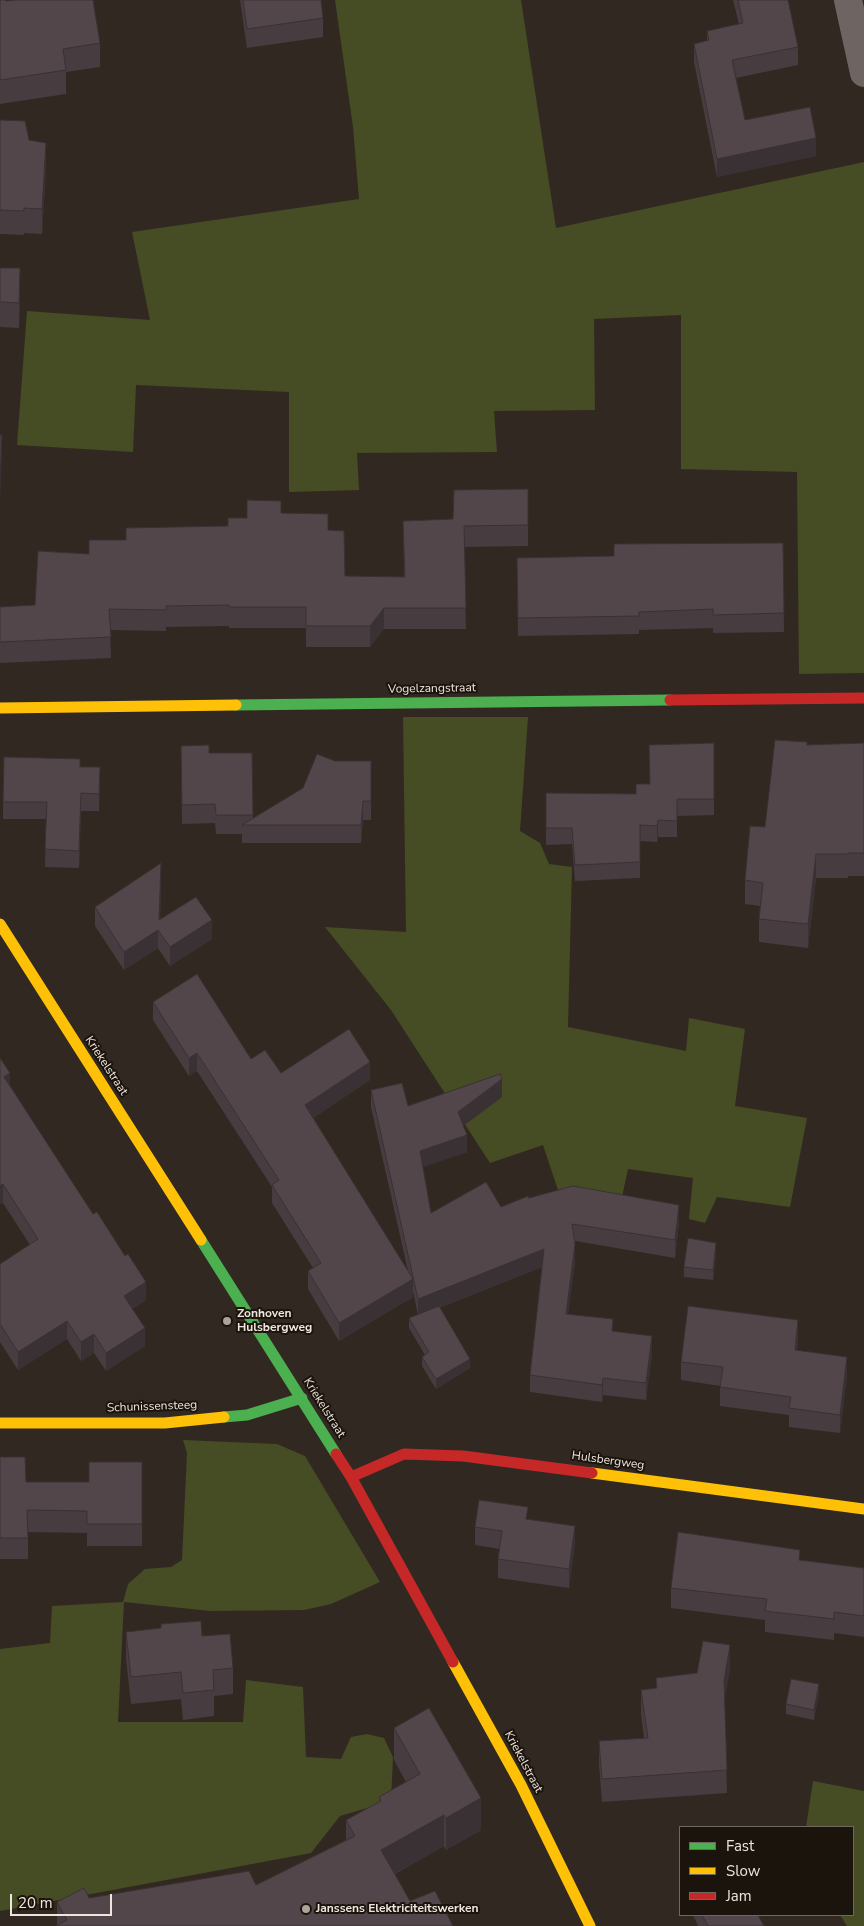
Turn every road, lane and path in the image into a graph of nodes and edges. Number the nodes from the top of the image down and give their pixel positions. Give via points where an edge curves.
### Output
1 (848, 0) edge
2 (864, 73) edge
3 (864, 698) edge
4 (0, 708) edge
5 (0, 924) edge
6 (302, 1398) junction
7 (0, 1423) edge
8 (351, 1476) junction
9 (864, 1510) edge
10 (590, 1926) edge

1 - 2 street
3 - 4 street, Vogelzangstraat
5 - 6 street, Kriekelstraat
6 - 7 street, Schunissensteeg via 247,1415 165,1423
6 - 8 street, Kriekelstraat
8 - 9 street, Hulsbergweg via 404,1454 463,1456
8 - 10 street, Kriekelstraat via 521,1785

